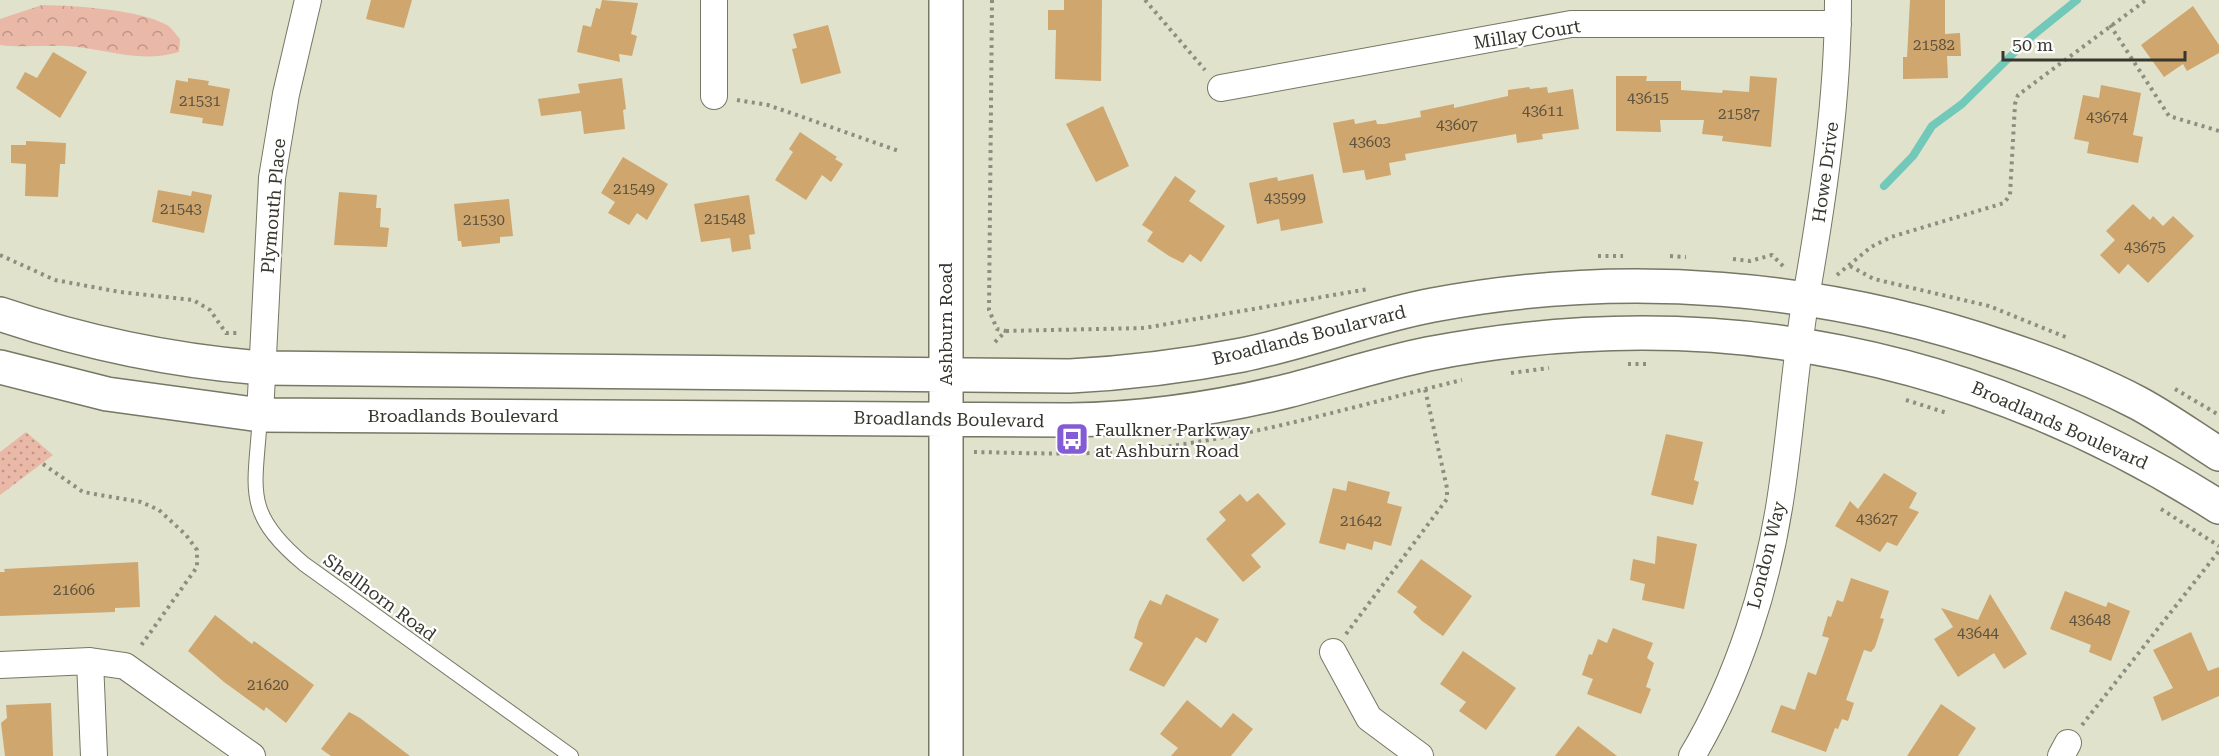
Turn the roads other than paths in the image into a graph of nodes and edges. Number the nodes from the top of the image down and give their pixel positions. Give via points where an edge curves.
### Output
1 (308, 0) edge
2 (714, 0) edge
3 (946, 0) edge
4 (1838, 12) edge
5 (1221, 88) road end
6 (714, 96) road end
7 (1806, 298) junction
8 (0, 314) edge
9 (1801, 344) junction
10 (0, 366) edge
11 (262, 368) junction
12 (944, 372) junction
13 (260, 415) junction
14 (945, 418) junction
15 (2219, 454) edge
16 (2219, 507) edge
17 (1333, 652) road end
18 (90, 661) junction
19 (0, 665) edge
20 (94, 756) edge
21 (252, 756) edge
22 (571, 756) edge
23 (946, 756) edge
24 (1420, 756) edge
25 (1692, 756) edge

1 - 11 street, Plymouth Place via 272,178
2 - 6 street
3 - 12 main road, Ashburn Road
4 - 5 street, Millay Court via 1571,24
4 - 7 street, Howe Drive via 1837,85
7 - 9 street, Howe Drive
7 - 12 main road, Broadlands Boularvard via 1663,285 1596,286 1433,305 1244,354 1137,372 1070,376
7 - 15 main road via 1929,324 2032,357 2138,403
8 - 11 main road via 108,346
9 - 14 main road, Broadlands Boulevard via 1677,332 1556,335 1424,355 1280,392 1150,417 1014,421
9 - 16 main road, Broadlands Boulevard via 1900,365 2000,396 2087,433 2160,470
9 - 25 street, London Way via 1781,497 1766,566 1746,635
10 - 13 main road, Broadlands Boulevard via 107,394
11 - 12 main road
11 - 13 street, Plymouth Place
12 - 14 main road, Ashburn Road
13 - 14 main road, Broadlands Boulevard
13 - 22 lane, Shellhorn Road via 254,478 258,506 266,528 280,544
14 - 23 main road, Ashburn Road
17 - 24 street via 1369,718
18 - 19 street
18 - 20 street
18 - 21 street via 125,666

